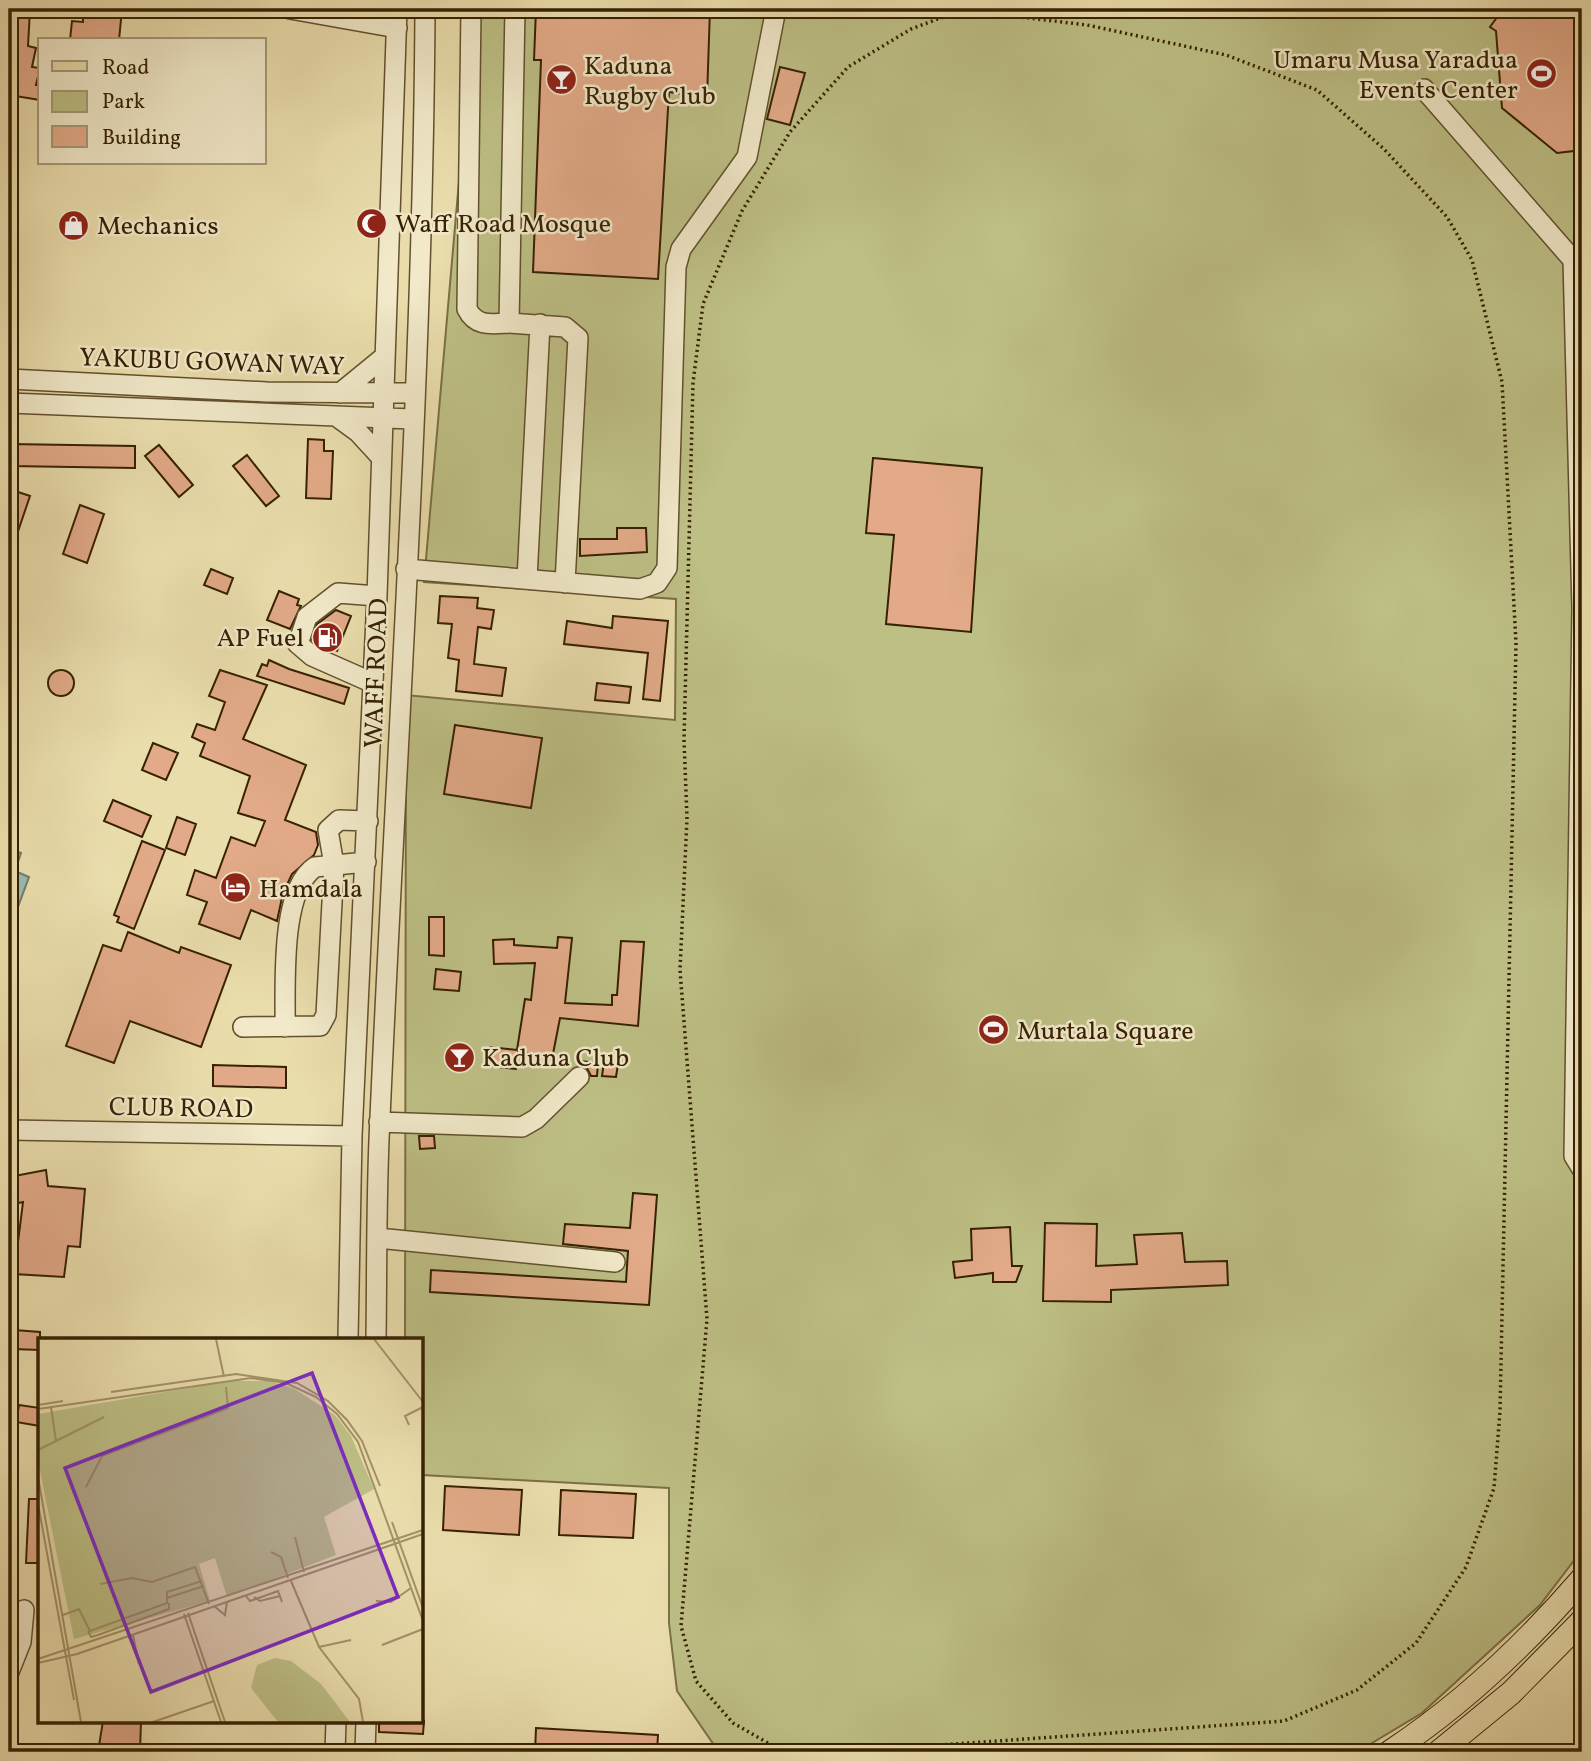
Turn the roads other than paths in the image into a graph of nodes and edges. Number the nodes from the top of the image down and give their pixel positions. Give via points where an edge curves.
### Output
1 (290, 9) edge
2 (425, 9) edge
3 (471, 9) edge
4 (515, 9) edge
5 (776, 9) edge
6 (397, 18) edge
7 (1424, 89) dead end
8 (509, 323) junction
9 (540, 324) junction
10 (384, 357) junction
11 (9, 379) edge
12 (340, 393) junction
13 (384, 393) junction
14 (414, 393) junction
15 (9, 403) edge
16 (335, 415) junction
17 (383, 418) junction
18 (412, 419) junction
19 (381, 457) junction
20 (406, 569) junction
21 (527, 579) junction
22 (565, 583) junction
23 (377, 596) junction
24 (373, 683) junction
25 (368, 821) junction
26 (366, 862) junction
27 (334, 865) junction
28 (243, 1027) dead end
29 (285, 1027) junction
30 (579, 1077) dead end
31 (380, 1122) junction
32 (9, 1130) edge
33 (352, 1136) junction
34 (1582, 1169) edge
35 (378, 1238) junction
36 (615, 1262) dead end
37 (348, 1338) edge
38 (376, 1338) edge
39 (1582, 1579) edge
40 (23, 1609) dead end
41 (1582, 1621) edge
42 (9, 1672) edge
43 (336, 1722) edge
44 (366, 1722) edge
45 (335, 1752) edge
46 (365, 1752) edge
47 (1390, 1752) edge
48 (1439, 1752) edge

1 - 6 street
2 - 14 street, WAFF ROAD
3 - 8 street via 467,309 478,322
4 - 8 street
5 - 22 street via 747,157 681,249 676,267 667,568 657,583 640,589
6 - 10 street, WAFF ROAD
7 - 34 street via 1573,260 1582,609 1574,1156
8 - 9 street
9 - 21 street
9 - 22 street via 565,327 578,338
10 - 12 street
10 - 13 street, WAFF ROAD
11 - 12 street, YAKUBU GOWAN WAY
12 - 13 street, YAKUBU GOWAN WAY
13 - 14 street, YAKUBU GOWAN WAY
13 - 17 street, WAFF ROAD
14 - 18 street, WAFF ROAD
15 - 16 street, YAKUBU GOWAN WAY
16 - 17 street, YAKUBU GOWAN WAY
16 - 19 street
17 - 18 street, YAKUBU GOWAN WAY
17 - 19 street, WAFF ROAD
18 - 20 street, WAFF ROAD
19 - 23 street, WAFF ROAD
20 - 21 street
20 - 31 street, WAFF ROAD
21 - 22 street
23 - 24 street, WAFF ROAD
23 - 24 street via 338,593 307,617 298,644 312,656
24 - 25 street, WAFF ROAD
25 - 26 street, WAFF ROAD
25 - 27 street via 331,824
26 - 27 street
26 - 33 street, WAFF ROAD
27 - 29 street via 310,870 288,923
27 - 29 street via 326,1015 320,1026
28 - 29 street
30 - 31 street via 522,1127
31 - 35 street, WAFF ROAD
32 - 33 street, CLUB ROAD
33 - 37 street, WAFF ROAD
35 - 36 street
35 - 38 street, WAFF ROAD
39 - 47 main road via 1539,1629 1490,1675 1431,1725
40 - 42 street via 21,1642
41 - 48 main road via 1511,1693
43 - 45 street
44 - 46 street

